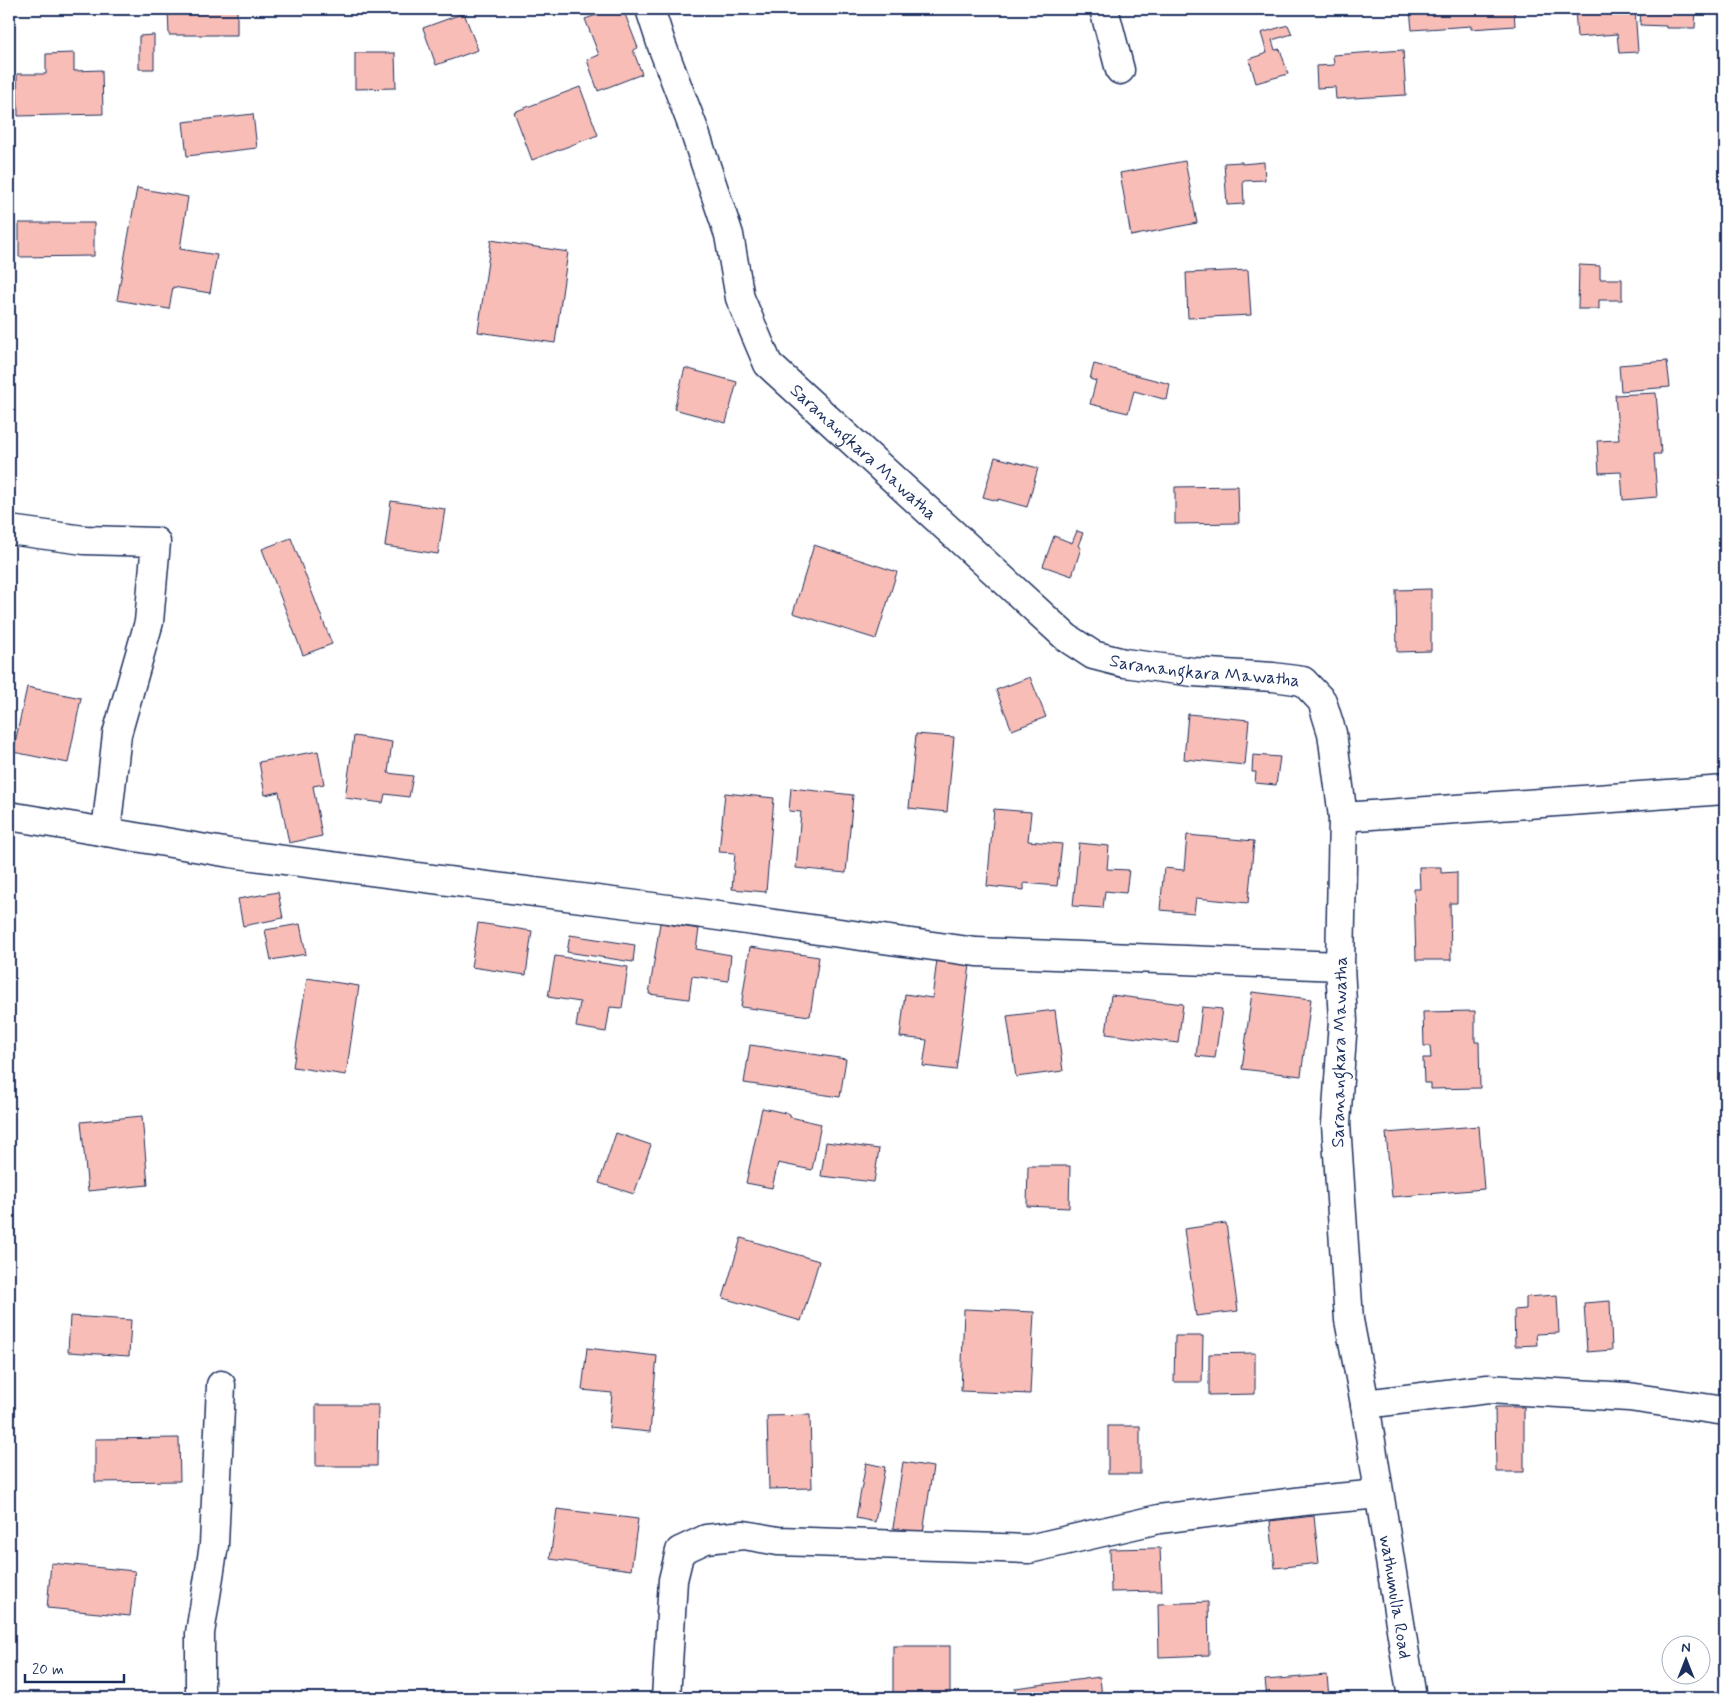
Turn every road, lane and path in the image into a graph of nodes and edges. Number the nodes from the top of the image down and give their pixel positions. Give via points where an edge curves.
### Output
1 (650, 9) edge
2 (1104, 9) edge
3 (1120, 70) dead end
4 (9, 530) edge
5 (1725, 790) edge
6 (9, 816) edge
7 (1343, 816) junction
8 (106, 832) junction
9 (1340, 966) junction
10 (221, 1386) dead end
11 (1364, 1404) junction
12 (1725, 1410) edge
13 (1379, 1494) junction
14 (200, 1698) edge
15 (666, 1698) edge
16 (1412, 1698) edge

1 - 7 street, Saranangkara Mawatha via 729,235 740,298 768,364 1067,638 1093,655 1124,663 1193,672 1274,676 1302,682 1322,701 1332,733
2 - 3 street
4 - 8 street via 84,540 156,542 149,622 116,734
5 - 7 street
6 - 8 street
7 - 9 street, Saranangkara Mawatha
8 - 9 street via 230,853 976,952
9 - 11 street, Saranangkara Mawatha via 1343,1021 1336,1124 1349,1320
10 - 14 street via 214,1545 200,1633
11 - 12 street via 1488,1389 1630,1397
11 - 13 street, Saranangkara Mawatha
13 - 15 street via 1159,1520 1029,1549 778,1542 744,1535 706,1539 680,1551 673,1580
13 - 16 street, wathumulla Road

